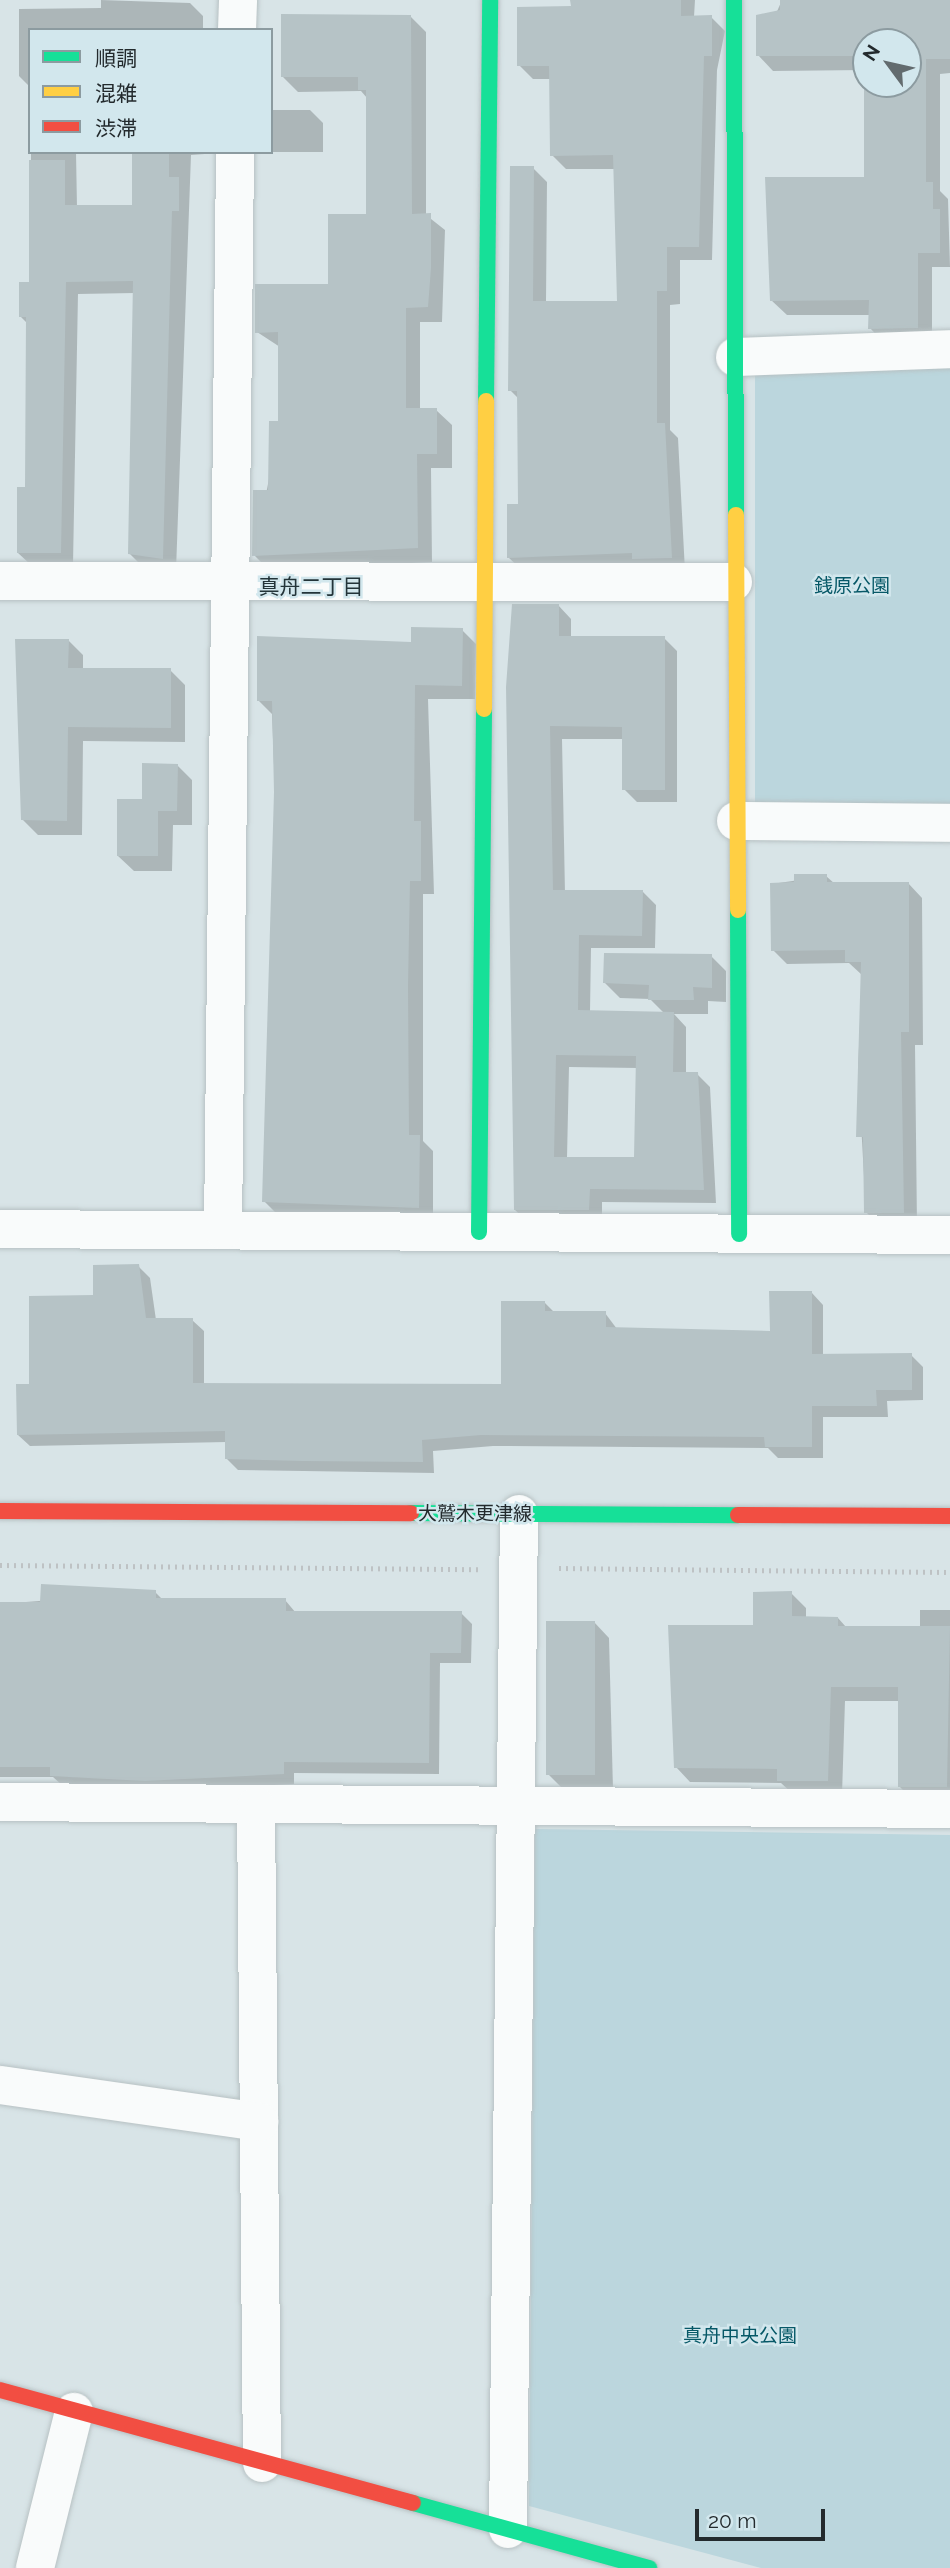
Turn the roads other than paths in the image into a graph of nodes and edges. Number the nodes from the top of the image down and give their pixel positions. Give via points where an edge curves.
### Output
1 (238, 0) edge
2 (490, 0) edge
3 (734, 0) edge
4 (237, 28) edge
5 (235, 154) edge
6 (950, 349) edge
7 (735, 357) junction
8 (0, 581) edge
9 (226, 582) junction
10 (485, 582) junction
11 (733, 582) junction
12 (736, 821) junction
13 (950, 823) edge
14 (0, 1228) edge
15 (223, 1230) junction
16 (479, 1232) junction
17 (739, 1234) junction
18 (950, 1236) edge
19 (0, 1511) edge
20 (519, 1514) junction
21 (950, 1516) edge
22 (0, 1802) edge
23 (515, 1802) junction
24 (256, 1806) junction
25 (950, 1809) edge
26 (0, 2085) edge
27 (259, 2122) junction
28 (0, 2390) edge
29 (74, 2412) junction
30 (262, 2463) junction
31 (508, 2529) junction
32 (35, 2568) edge
33 (649, 2568) edge

1 - 4 street
2 - 10 street
3 - 7 street
5 - 9 street
6 - 7 street
7 - 11 street
8 - 9 street
9 - 10 street
9 - 15 street
10 - 11 street
10 - 16 street
11 - 12 street
12 - 13 street
12 - 17 street
14 - 15 street
15 - 16 street
16 - 17 street
17 - 18 street
19 - 20 street, 大鷲木更津線
20 - 21 street, 大鷲木更津線
20 - 23 street
22 - 24 street
23 - 24 street
23 - 25 street
23 - 31 street
24 - 27 street
26 - 27 street
27 - 30 street
28 - 29 street
29 - 30 street
29 - 32 street
30 - 31 street
31 - 33 street

